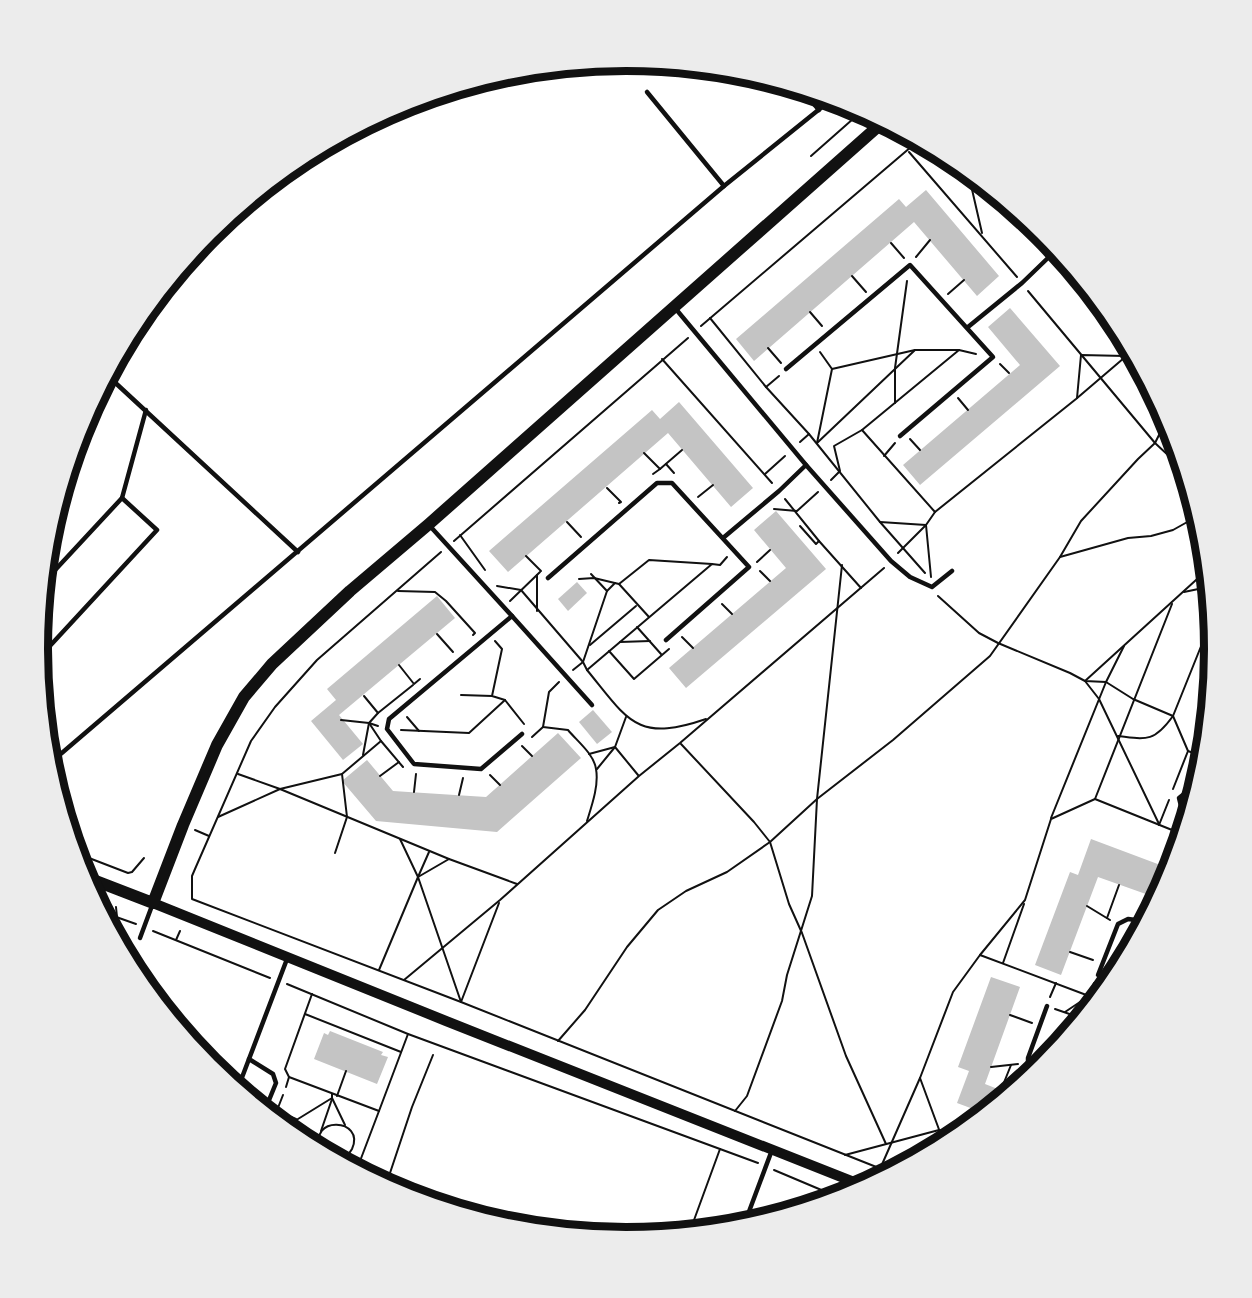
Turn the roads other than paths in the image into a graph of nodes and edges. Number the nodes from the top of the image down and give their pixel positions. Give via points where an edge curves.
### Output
1 (646, 92) dead end
2 (812, 102) edge
3 (823, 106) edge
4 (819, 110) junction
5 (876, 128) edge
6 (724, 186) junction
7 (1050, 256) edge
8 (1052, 258) edge
9 (1085, 298) edge
10 (674, 306) junction
11 (968, 327) junction
12 (786, 369) road end
13 (114, 381) edge
14 (146, 410) junction
15 (902, 435) road end
16 (806, 465) junction
17 (122, 498) junction
18 (429, 524) junction
19 (723, 538) junction
20 (298, 552) junction
21 (952, 571) dead end
22 (53, 572) edge
23 (548, 578) dead end
24 (512, 616) junction
25 (666, 640) dead end
26 (48, 648) edge
27 (592, 705) dead end
28 (522, 734) dead end
29 (58, 756) edge
30 (1186, 792) edge
31 (1182, 806) edge
32 (97, 881) edge
33 (153, 903) junction
34 (1136, 920) edge
35 (140, 938) dead end
36 (287, 957) junction
37 (1098, 975) road end
38 (1047, 1006) road end
39 (249, 1059) junction
40 (1029, 1063) edge
41 (240, 1080) edge
42 (268, 1103) edge
43 (772, 1150) junction
44 (851, 1181) edge
45 (748, 1214) edge

1 - 6 lane
2 - 4 lane
3 - 4 lane
4 - 6 lane
5 - 10 main road
6 - 20 lane
7 - 11 lane
8 - 9 lane
10 - 16 lane
10 - 18 main road
11 - 12 lane via 910,265
11 - 15 lane via 993,357
13 - 14 lane
14 - 17 lane
14 - 20 lane
16 - 19 lane
16 - 21 lane via 891,561 910,577 933,587
17 - 22 lane
17 - 26 lane via 157,530
18 - 24 lane
18 - 33 main road via 299,637 244,697 207,765
19 - 23 lane via 672,483 657,483
19 - 25 lane via 749,567
20 - 29 lane
24 - 27 lane
24 - 28 lane via 389,719 387,729 414,764 481,769
30 - 31 lane via 1179,798
32 - 33 main road
33 - 35 lane
33 - 36 street
34 - 37 lane via 1118,924
36 - 39 lane
36 - 43 street
38 - 40 lane
39 - 41 lane
39 - 42 lane via 273,1074 276,1083
43 - 44 street
43 - 45 lane

